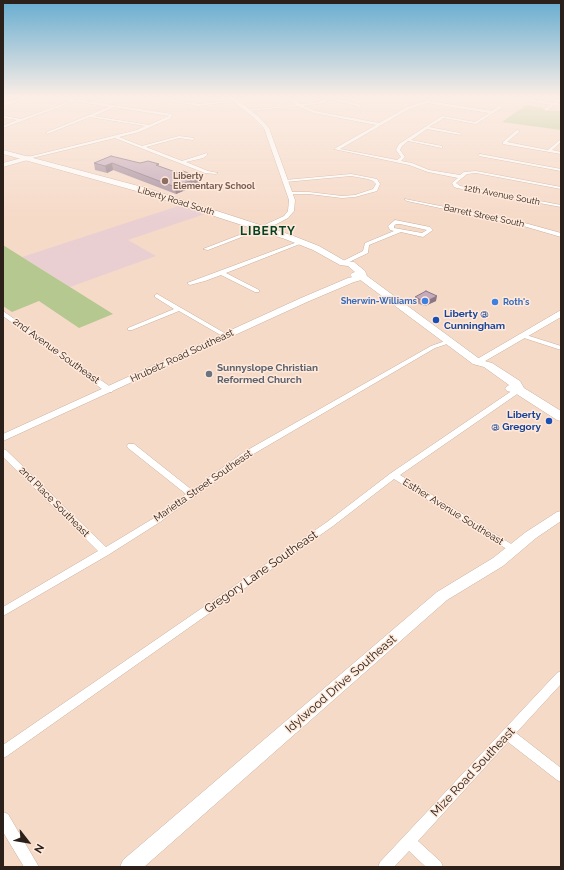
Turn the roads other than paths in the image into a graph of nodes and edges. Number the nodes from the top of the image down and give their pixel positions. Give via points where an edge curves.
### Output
1 (114, 138) edge
2 (118, 138) edge
3 (177, 138) edge
4 (183, 138) edge
5 (269, 138) edge
6 (354, 138) edge
7 (412, 138) edge
8 (509, 138) edge
9 (193, 139) dead end
10 (408, 140) junction
11 (561, 140) edge
12 (142, 147) junction
13 (441, 147) dead end
14 (549, 151) junction
15 (3, 152) edge
16 (561, 153) edge
17 (206, 154) dead end
18 (480, 156) dead end
19 (29, 158) junction
20 (183, 162) junction
21 (399, 162) junction
22 (3, 165) edge
23 (561, 170) edge
24 (216, 173) dead end
25 (462, 177) junction
26 (285, 181) junction
27 (561, 188) edge
28 (289, 193) junction
29 (407, 200) dead end
30 (561, 206) edge
31 (262, 228) junction
32 (400, 230) junction
33 (561, 235) edge
34 (302, 242) junction
35 (206, 249) dead end
36 (343, 263) junction
37 (222, 273) junction
38 (362, 277) junction
39 (190, 284) dead end
40 (257, 291) dead end
41 (157, 296) dead end
42 (179, 309) junction
43 (3, 313) edge
44 (561, 313) edge
45 (130, 329) dead end
46 (226, 336) junction
47 (523, 336) junction
48 (448, 342) junction
49 (561, 348) edge
50 (477, 362) junction
51 (108, 390) junction
52 (518, 390) junction
53 (561, 417) edge
54 (3, 438) edge
55 (131, 446) dead end
56 (3, 452) edge
57 (394, 475) junction
58 (192, 494) junction
59 (561, 515) edge
60 (513, 549) junction
61 (105, 552) junction
62 (3, 612) edge
63 (561, 676) edge
64 (508, 734) junction
65 (3, 752) edge
66 (561, 776) edge
67 (3, 819) edge
68 (409, 841) junction
69 (32, 867) edge
70 (130, 867) edge
71 (385, 867) edge
72 (436, 867) edge

1 - 19 street
2 - 12 street
3 - 12 street
4 - 9 street
5 - 26 street
6 - 21 street via 336,149
7 - 10 street
8 - 14 street via 504,141 505,144
10 - 13 street
10 - 21 street via 398,148 403,156
11 - 14 street
12 - 20 street
14 - 16 street
15 - 19 main road, Liberty Road South
17 - 20 street
18 - 23 street
19 - 22 street
19 - 31 main road, Liberty Road South via 143,190
20 - 24 street
21 - 25 street via 428,171
25 - 27 street via 469,172 480,173
25 - 30 street, 12th Avenue South via 454,183 456,186
26 - 28 street
26 - 28 street via 351,176 369,178 378,184 375,190 355,196
28 - 31 street via 292,207 290,213 282,220
29 - 33 street, Barrett Street South
31 - 34 main road, Liberty Road South
31 - 35 street
32 - 32 street via 423,235 430,230 400,222 395,222 391,226
32 - 36 street via 367,244 366,252
34 - 36 main road, Liberty Road South
34 - 37 street
36 - 38 main road, Liberty Road South via 343,267
37 - 39 street
37 - 40 street
38 - 46 street, Hrubetz Road Southeast
38 - 48 main road, Liberty Road South
41 - 42 street
42 - 45 street
42 - 46 street
43 - 51 street, 2nd Avenue Southeast
44 - 47 street
46 - 51 street, Hrubetz Road Southeast
47 - 49 street
47 - 50 street
48 - 50 main road, Liberty Road South
48 - 58 street, Marietta Street Southeast via 433,347 247,454
50 - 52 main road, Liberty Road South via 485,372 508,387
51 - 54 street, Hrubetz Road Southeast
52 - 53 main road, Liberty Road South
52 - 57 street, Gregory Lane Southeast
55 - 58 street
56 - 61 street, 2nd Place Southeast
57 - 60 street, Esther Avenue Southeast
57 - 65 street, Gregory Lane Southeast via 330,524
58 - 61 street, Marietta Street Southeast via 157,520
59 - 60 street, Idylwood Drive Southeast
60 - 70 street, Idylwood Drive Southeast via 486,570 442,596
61 - 62 street, Marietta Street Southeast
63 - 64 street, Mize Road Southeast
64 - 66 street
64 - 68 street, Mize Road Southeast
67 - 69 street
68 - 71 street, Mize Road Southeast
68 - 72 street

